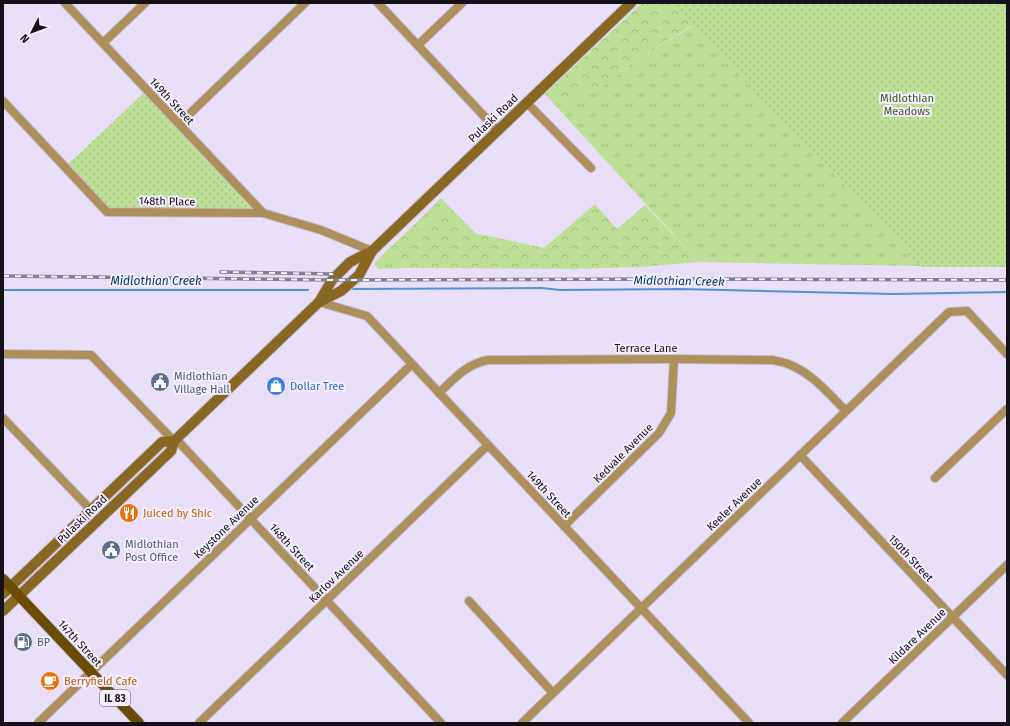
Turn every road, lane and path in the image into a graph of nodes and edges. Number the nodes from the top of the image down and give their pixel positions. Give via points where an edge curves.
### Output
1 (65, 3) edge
2 (146, 3) edge
3 (305, 3) edge
4 (378, 3) edge
5 (462, 3) edge
6 (631, 3) edge
7 (103, 44) junction
8 (418, 45) junction
9 (3, 101) edge
10 (527, 103) junction
11 (179, 124) junction
12 (498, 131) junction
13 (591, 168) dead end
14 (263, 213) junction
15 (372, 251) junction
16 (319, 302) junction
17 (3, 354) edge
18 (1007, 354) edge
19 (674, 359) junction
20 (412, 364) junction
21 (439, 393) junction
22 (1007, 409) edge
23 (846, 411) junction
24 (3, 418) edge
25 (175, 440) junction
26 (488, 445) junction
27 (800, 455) junction
28 (935, 478) dead end
29 (90, 510) junction
30 (250, 519) junction
31 (564, 526) junction
32 (1007, 565) edge
33 (3, 579) edge
34 (7, 590) edge
35 (19, 596) junction
36 (326, 600) junction
37 (469, 601) dead end
38 (642, 608) junction
39 (3, 611) edge
40 (952, 618) junction
41 (91, 672) junction
42 (1007, 675) edge
43 (553, 693) junction
44 (38, 723) edge
45 (139, 723) edge
46 (198, 723) edge
47 (441, 723) edge
48 (522, 723) edge
49 (749, 723) edge
50 (842, 723) edge

1 - 7 street, 149th Street
2 - 7 street
3 - 11 street
4 - 8 street
5 - 8 street
6 - 10 main road, Pulaski Road
7 - 11 street, 149th Street
8 - 12 street
9 - 14 street, 148th Place via 107,212
10 - 12 main road, Pulaski Road
10 - 13 street
11 - 14 street, 149th Street
12 - 15 main road, Pulaski Road
14 - 15 street, 148th Place via 321,230
15 - 16 main road, Pulaski Road via 359,274 341,290
15 - 16 main road, Pulaski Road via 350,262 332,280
16 - 20 street, 149th Street via 367,316
16 - 25 main road, Pulaski Road
17 - 25 street, 148th Street via 91,355
18 - 23 street, Keeler Avenue via 967,311 949,312
19 - 21 street, Terrace Lane via 488,360 470,365
19 - 23 street, Terrace Lane via 772,360 788,364 816,381
19 - 31 street, Kedvale Avenue via 671,413 659,433
20 - 21 street, 149th Street
20 - 30 street, Keystone Avenue
21 - 26 street, 149th Street
22 - 28 street
23 - 27 street, Keeler Avenue
24 - 29 street
25 - 29 main road, Pulaski Road via 162,442
25 - 30 street, 148th Street
25 - 35 main road, Pulaski Road via 171,451
26 - 31 street, 149th Street
26 - 36 street, Karlov Avenue
27 - 38 street, Keeler Avenue
27 - 40 street, 150th Street
29 - 34 main road, Pulaski Road
30 - 36 street, 148th Street
30 - 41 street, Keystone Avenue
31 - 38 street, 149th Street
32 - 40 street, Kildare Avenue
33 - 34 main road, 147th Street / IL 83
34 - 35 main road, 147th Street / IL 83
35 - 39 main road, Pulaski Road
35 - 41 main road, 147th Street / IL 83
36 - 46 street, Karlov Avenue
36 - 47 street, 148th Street
37 - 43 street
38 - 43 street, Keeler Avenue
38 - 49 street, 149th Street
40 - 42 street, 150th Street
40 - 50 street, Kildare Avenue
41 - 44 street, Keystone Avenue
41 - 45 main road, 147th Street / IL 83
43 - 48 street, Keeler Avenue

